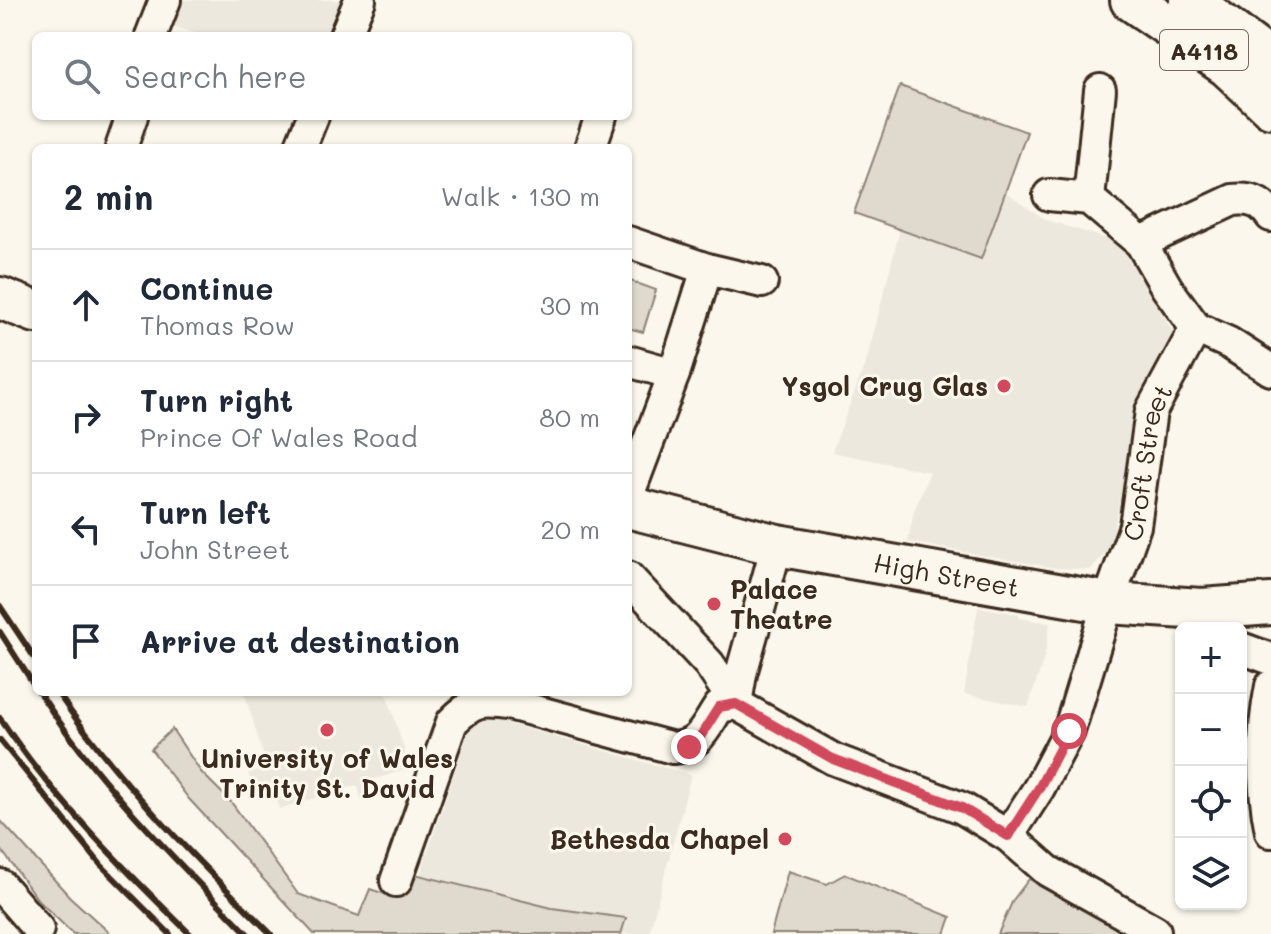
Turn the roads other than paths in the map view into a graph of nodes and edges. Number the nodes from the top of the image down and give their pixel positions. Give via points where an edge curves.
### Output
1 (165, 0) edge
2 (360, 0) edge
3 (1131, 0) edge
4 (1190, 0) edge
5 (153, 32) edge
6 (347, 32) edge
7 (1271, 65) edge
8 (1100, 90) dead end
9 (1271, 107) edge
10 (131, 120) edge
11 (311, 120) edge
12 (600, 120) edge
13 (122, 144) edge
14 (302, 144) edge
15 (591, 144) edge
16 (1049, 195) dead end
17 (1089, 199) junction
18 (1271, 216) edge
19 (632, 243) edge
20 (1141, 243) junction
21 (707, 269) junction
22 (762, 282) dead end
23 (0, 298) edge
24 (32, 310) edge
25 (1196, 328) junction
26 (632, 362) edge
27 (1271, 370) edge
28 (674, 374) junction
29 (632, 485) edge
30 (632, 508) edge
31 (777, 545) junction
32 (632, 581) edge
33 (1108, 603) junction
34 (1271, 604) edge
35 (1207, 619) edge
36 (1247, 650) edge
37 (1271, 659) edge
38 (1271, 686) edge
39 (736, 704) junction
40 (1271, 832) edge
41 (1008, 836) junction
42 (396, 881) dead end
43 (0, 885) edge
44 (38, 929) dead end
45 (1155, 931) dead end

1 - 5 street
2 - 6 street
3 - 9 main road, A4118 via 1227,66
4 - 7 main road, A4118
8 - 17 street
10 - 13 street
11 - 14 street
12 - 15 street
16 - 17 street
17 - 20 street
18 - 20 street via 1248,199 1233,200
19 - 21 street
20 - 25 street
21 - 22 street
21 - 28 street
23 - 24 main road
25 - 27 street
25 - 33 street, Croft Street via 1151,411 1135,526
26 - 28 street
28 - 29 street
30 - 31 main road, High Street
31 - 33 main road, High Street
31 - 39 street
32 - 39 street via 709,664
33 - 35 main road, High Street
33 - 41 street, Croft Street via 1069,731
34 - 35 main road, High Street
36 - 37 street
38 - 40 street via 1263,727 1263,793
39 - 41 street via 833,759 962,808
39 - 42 street via 719,707 689,747 673,748 513,705 487,700 468,706 452,722
41 - 45 street via 1048,871
43 - 44 street

